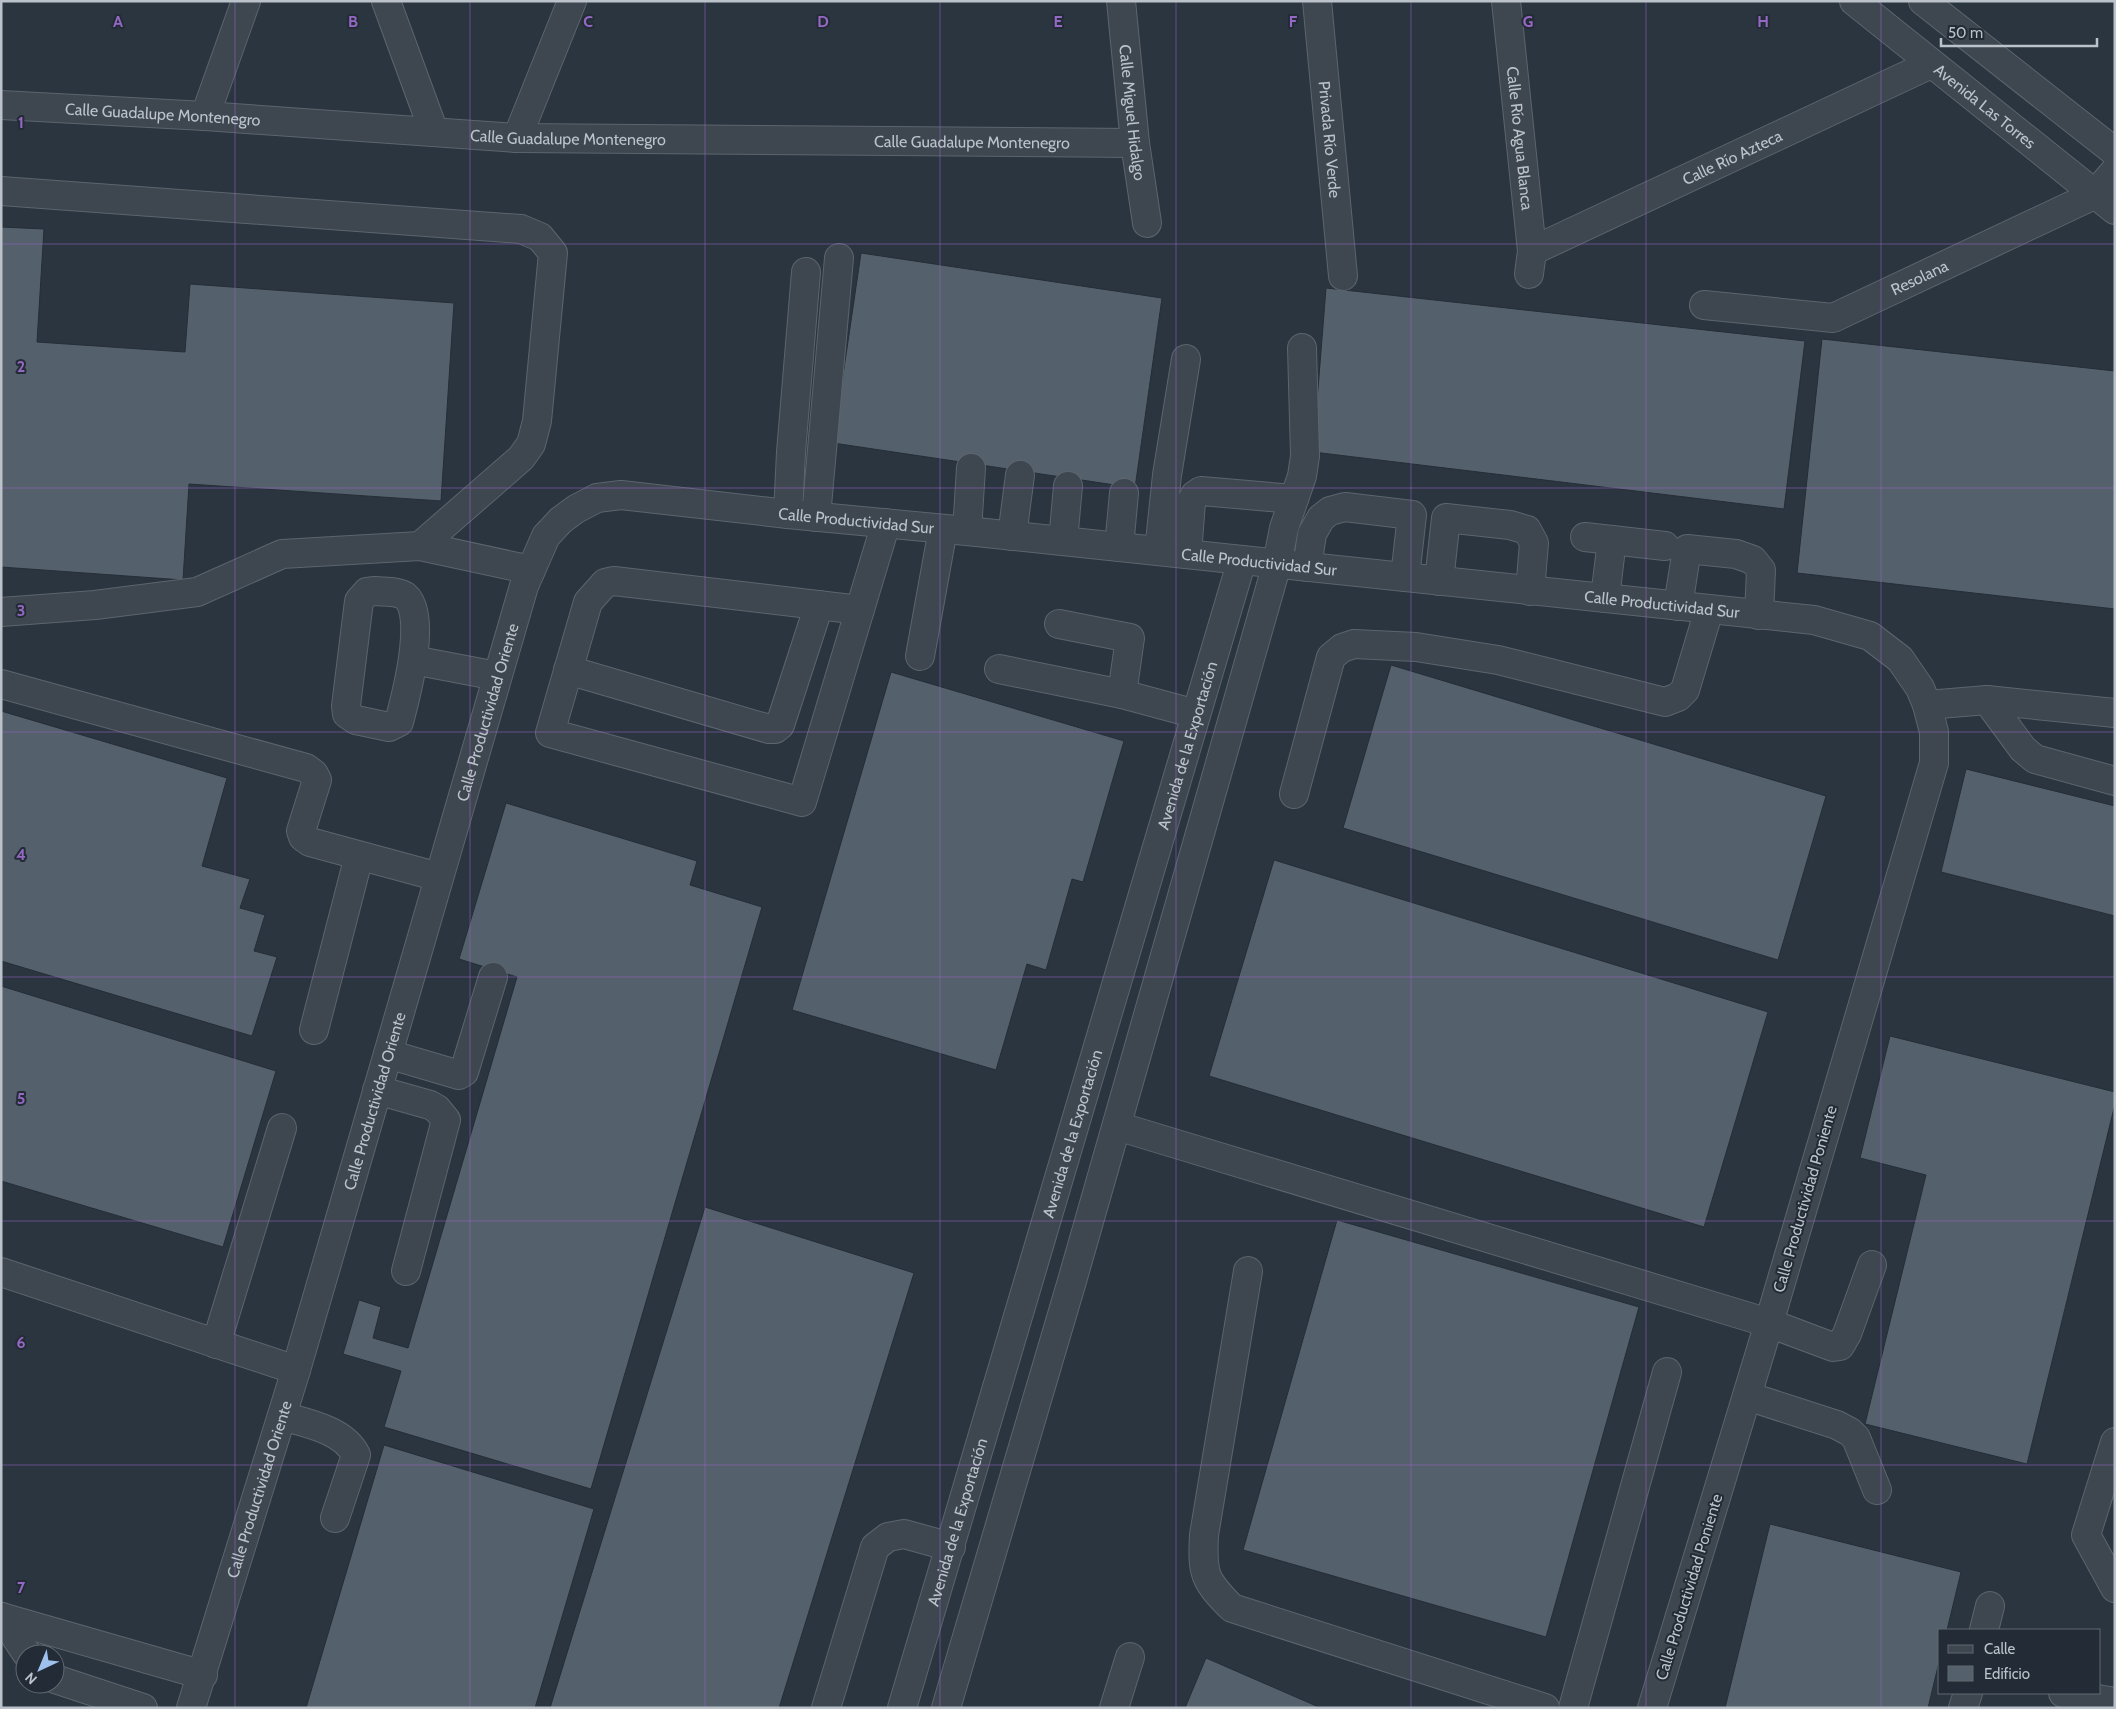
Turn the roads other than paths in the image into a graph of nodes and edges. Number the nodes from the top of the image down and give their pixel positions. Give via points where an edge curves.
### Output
1 (246, 1) edge
2 (386, 1) edge
3 (572, 1) edge
4 (1121, 1) edge
5 (1317, 1) edge
6 (1506, 1) edge
7 (1854, 1) edge
8 (1923, 1) edge
9 (1931, 64) junction
10 (1, 105) edge
11 (205, 116) junction
12 (434, 132) junction
13 (517, 138) junction
14 (1135, 143) junction
15 (2115, 152) edge
16 (2115, 171) edge
17 (1, 191) edge
18 (2104, 203) edge
19 (1147, 223) dead end
20 (839, 258) dead end
21 (1531, 262) joint
22 (806, 272) dead end
23 (1343, 276) dead end
24 (1704, 305) dead end
25 (1302, 348) dead end
26 (1186, 359) dead end
27 (972, 468) dead end
28 (1020, 475) dead end
29 (1068, 486) dead end
30 (1124, 494) dead end
31 (1294, 499) junction
32 (576, 508) joint
33 (788, 514) junction
34 (816, 517) junction
35 (886, 523) junction
36 (955, 530) junction
37 (1012, 536) junction
38 (1585, 537) dead end
39 (1612, 540) junction
40 (1064, 541) junction
41 (420, 546) junction
42 (1665, 546) dead end
43 (1119, 547) junction
44 (1159, 551) junction
45 (1187, 554) junction
46 (1242, 560) junction
47 (1277, 564) junction
48 (1307, 567) junction
49 (531, 570) junction
50 (1405, 577) junction
51 (1439, 581) junction
52 (1530, 591) junction
53 (1605, 598) junction
54 (819, 605) junction
55 (1678, 606) junction
56 (860, 610) junction
57 (1709, 610) junction
58 (1, 612) edge
59 (1759, 615) junction
60 (1059, 624) dead end
61 (920, 656) dead end
62 (413, 660) junction
63 (999, 669) dead end
64 (568, 670) junction
65 (497, 676) junction
66 (1, 684) edge
67 (1122, 694) junction
68 (1923, 696) junction
69 (1987, 700) junction
70 (2115, 713) edge
71 (1196, 714) junction
72 (2115, 781) edge
73 (1294, 794) dead end
74 (359, 856) junction
75 (439, 877) junction
76 (493, 977) dead end
77 (314, 1030) dead end
78 (388, 1054) junction
79 (377, 1090) junction
80 (1117, 1126) junction
81 (282, 1128) dead end
82 (1872, 1265) dead end
83 (1031, 1270) junction
84 (406, 1271) dead end
85 (1248, 1271) dead end
86 (1, 1272) edge
87 (1072, 1281) junction
88 (1769, 1323) junction
89 (216, 1344) junction
90 (296, 1370) junction
91 (1667, 1372) dead end
92 (1747, 1396) junction
93 (282, 1416) junction
94 (2115, 1442) edge
95 (1877, 1490) dead end
96 (335, 1518) dead end
97 (951, 1547) junction
98 (2115, 1588) edge
99 (2, 1617) edge
100 (20, 1644) edge
101 (1130, 1657) dead end
102 (203, 1675) junction
103 (65, 1681) edge
104 (1968, 1694) edge
105 (2069, 1694) edge
106 (2115, 1702) edge
107 (142, 1708) edge
108 (192, 1708) edge
109 (826, 1708) edge
110 (902, 1708) edge
111 (946, 1708) edge
112 (1114, 1708) edge
113 (1545, 1708) edge
114 (1573, 1708) edge
115 (1652, 1708) edge
116 (1964, 1708) edge

1 - 11 street
2 - 12 street
3 - 13 street
4 - 14 street, Calle Miguel Hidalgo
5 - 23 street, Privada Río Verde
6 - 21 street, Calle Río Agua Blanca
7 - 9 street, Avenida Las Torres
8 - 15 street
9 - 18 street, Avenida Las Torres
9 - 21 street, Calle Río Azteca
10 - 11 street, Calle Guadalupe Montenegro
11 - 12 street, Calle Guadalupe Montenegro
12 - 13 street, Calle Guadalupe Montenegro
13 - 14 street, Calle Guadalupe Montenegro
14 - 19 street, Calle Miguel Hidalgo
16 - 18 street, Resolana
17 - 41 street via 520,229 540,237 553,253 537,421 531,444 521,458
18 - 24 street, Resolana via 1833,318
20 - 34 street
22 - 33 street via 790,452
25 - 31 street via 1305,456
26 - 44 street via 1167,475
27 - 36 street
28 - 37 street
29 - 40 street
30 - 43 street
31 - 45 street via 1201,491 1195,494 1191,502
31 - 47 street
32 - 33 street, Calle Productividad Sur via 597,498 621,495
32 - 49 street, Calle Productividad Oriente via 546,536
33 - 34 street, Calle Productividad Sur
34 - 35 street, Calle Productividad Sur
35 - 36 street, Calle Productividad Sur
35 - 56 street
36 - 37 street, Calle Productividad Sur
36 - 61 street
37 - 40 street, Calle Productividad Sur
38 - 39 street
39 - 42 street
39 - 53 street
40 - 43 street, Calle Productividad Sur
41 - 49 street
41 - 58 street via 282,554 197,592 95,605
43 - 44 street, Calle Productividad Sur
44 - 45 street, Calle Productividad Sur
45 - 46 street, Calle Productividad Sur
46 - 47 street, Calle Productividad Sur
46 - 71 street, Avenida de la Exportación
47 - 48 street, Calle Productividad Sur
47 - 80 street
48 - 50 street, Calle Productividad Sur
48 - 50 street via 1312,534 1321,518 1330,511 1345,507 1412,515
49 - 65 street, Calle Productividad Oriente
50 - 51 street, Calle Productividad Sur
51 - 52 street, Calle Productividad Sur
51 - 52 street via 1446,518 1510,525 1527,530 1534,543
52 - 53 street, Calle Productividad Sur
53 - 55 street, Calle Productividad Sur
54 - 56 street
54 - 64 street via 614,581 605,583 588,602
54 - 64 street via 780,725 775,729
55 - 57 street, Calle Productividad Sur
55 - 59 street via 1687,549 1736,554 1753,560 1762,570
56 - 64 street via 802,802 550,734
57 - 59 street, Calle Productividad Sur
57 - 73 street via 1685,690 1666,702 1498,660 1416,647 1354,644 1342,648 1331,657
59 - 68 street, Calle Productividad Sur via 1814,620 1870,636 1900,660
60 - 67 street via 1130,638
62 - 62 street via 398,722 388,727 356,720 347,714 359,601 367,592 403,594 412,602 415,613
62 - 65 street
63 - 67 street
65 - 75 street, Calle Productividad Oriente
66 - 74 street via 306,768 317,780 301,831 304,837 310,842
67 - 71 street
68 - 69 street
68 - 88 street, Calle Productividad Poniente via 1934,732 1934,763
69 - 70 street
69 - 72 street via 2023,749 2035,759
71 - 83 street, Avenida de la Exportación
74 - 75 street
74 - 77 street
75 - 78 street, Calle Productividad Oriente
76 - 78 street via 464,1072 459,1075
78 - 79 street, Calle Productividad Oriente
79 - 84 street via 430,1105 446,1120
79 - 90 street, Calle Productividad Oriente
80 - 87 street
80 - 88 street
81 - 89 street
82 - 88 street via 1840,1346 1833,1347
83 - 87 street
83 - 97 street, Avenida de la Exportación
85 - 113 street via 1204,1535 1203,1562 1211,1586 1232,1608
86 - 89 street
87 - 111 street
88 - 92 street, Calle Productividad Poniente
89 - 90 street
90 - 93 street, Calle Productividad Oriente
91 - 114 street
92 - 95 street via 1850,1432 1856,1438
92 - 115 street, Calle Productividad Poniente
93 - 96 street via 327,1431 351,1446 356,1455
93 - 102 street, Calle Productividad Oriente
94 - 98 street via 2086,1536
97 - 109 street via 904,1534 888,1537 875,1547
97 - 110 street, Avenida de la Exportación
99 - 100 street
99 - 102 street
101 - 112 street
102 - 108 street, Calle Productividad Oriente
103 - 107 street
104 - 116 street
105 - 106 street

